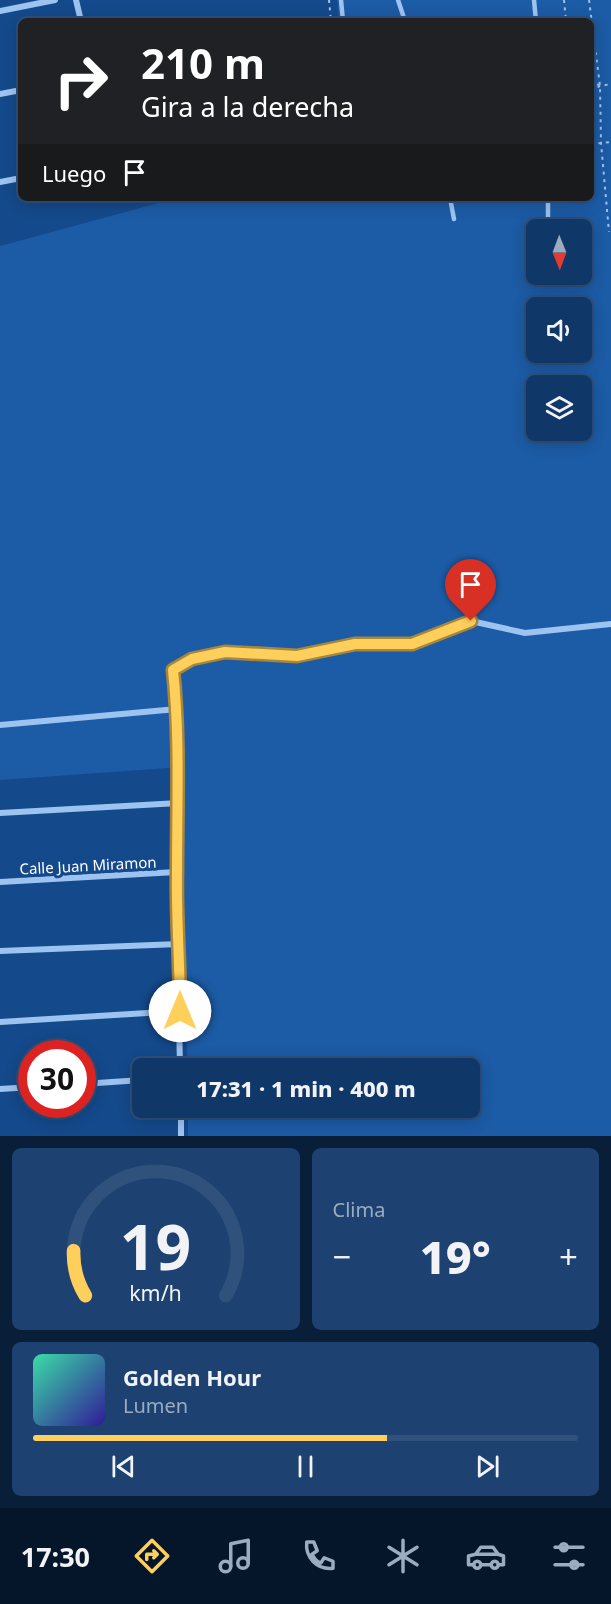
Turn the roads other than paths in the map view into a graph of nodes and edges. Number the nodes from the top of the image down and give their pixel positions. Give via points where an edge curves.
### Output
1 (55, 0) edge
2 (76, 0) edge
3 (341, 0) edge
4 (398, 0) edge
5 (534, 0) edge
6 (0, 11) edge
7 (80, 18) edge
8 (343, 18) edge
9 (404, 18) edge
10 (536, 18) edge
11 (18, 91) edge
12 (0, 94) edge
13 (18, 179) edge
14 (0, 182) edge
15 (451, 201) edge
16 (548, 201) edge
17 (454, 219) dead end
18 (548, 219) edge
19 (611, 624) edge
20 (177, 709) junction
21 (0, 725) edge
22 (178, 803) junction
23 (0, 813) edge
24 (177, 872) junction
25 (0, 882) edge
26 (179, 944) junction
27 (0, 951) edge
28 (180, 1011) junction
29 (0, 1022) edge
30 (180, 1058) edge
31 (132, 1081) edge
32 (96, 1083) edge
33 (18, 1088) edge
34 (0, 1089) edge
35 (181, 1118) edge
36 (181, 1136) edge

1 - 6 street
2 - 7 street
3 - 8 lane
4 - 9 lane
5 - 10 lane
11 - 12 street
13 - 14 street
15 - 17 lane
16 - 18 lane
19 - 20 street via 525,633 471,621 412,644 355,644 297,656 225,652 192,659 173,670
20 - 21 street
20 - 22 street
22 - 23 street
22 - 24 street
24 - 25 street, Calle Juan Miramon
24 - 26 street
26 - 27 street
26 - 28 street
28 - 29 street
28 - 30 street
31 - 32 street
33 - 34 street
35 - 36 street

